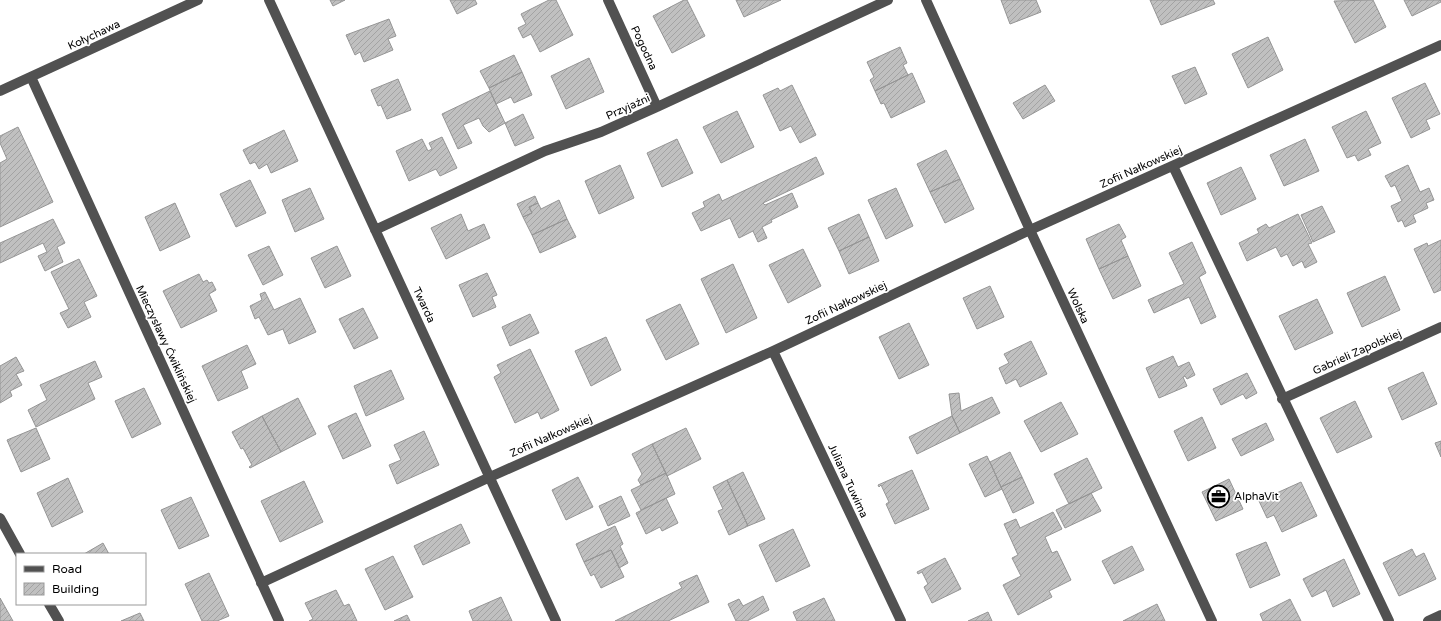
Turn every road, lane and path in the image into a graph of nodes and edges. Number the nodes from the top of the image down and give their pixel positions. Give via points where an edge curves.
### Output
1 (198, 0) edge
2 (269, 0) edge
3 (608, 0) edge
4 (888, 0) edge
5 (926, 0) edge
6 (1441, 45) edge
7 (31, 77) junction
8 (0, 91) edge
9 (658, 107) junction
10 (1173, 166) junction
11 (375, 230) junction
12 (1030, 230) junction
13 (1441, 327) edge
14 (773, 351) junction
15 (1282, 399) junction
16 (490, 477) junction
17 (0, 518) edge
18 (19, 553) edge
19 (262, 583) junction
20 (50, 605) edge
21 (1441, 615) edge
22 (59, 621) edge
23 (279, 621) edge
24 (556, 621) edge
25 (901, 621) edge
26 (1212, 621) edge
27 (1389, 621) edge
28 (1428, 621) edge

1 - 7 street, Kołychawa
2 - 11 street, Twarda
3 - 9 street, Pogodna
4 - 9 street, Przyjaźni
5 - 12 street, Wolska
6 - 10 street, Zofii Nałkowskiej
7 - 8 street, Kołychawa
7 - 19 street, Mieczysławy Ćwiklińskiej
9 - 11 street, Przyjaźni via 601,132 544,151
10 - 12 street, Zofii Nałkowskiej
10 - 15 street
11 - 16 street, Twarda
12 - 14 street, Zofii Nałkowskiej
12 - 26 street, Wolska
13 - 15 street, Gabrieli Zapolskiej
14 - 16 street, Zofii Nałkowskiej
14 - 25 street, Juliana Tuwima
15 - 27 street
16 - 19 street, Zofii Nałkowskiej
16 - 24 street, Twarda
17 - 18 street
19 - 23 street, Mieczysławy Ćwiklińskiej
20 - 22 street
21 - 28 street

